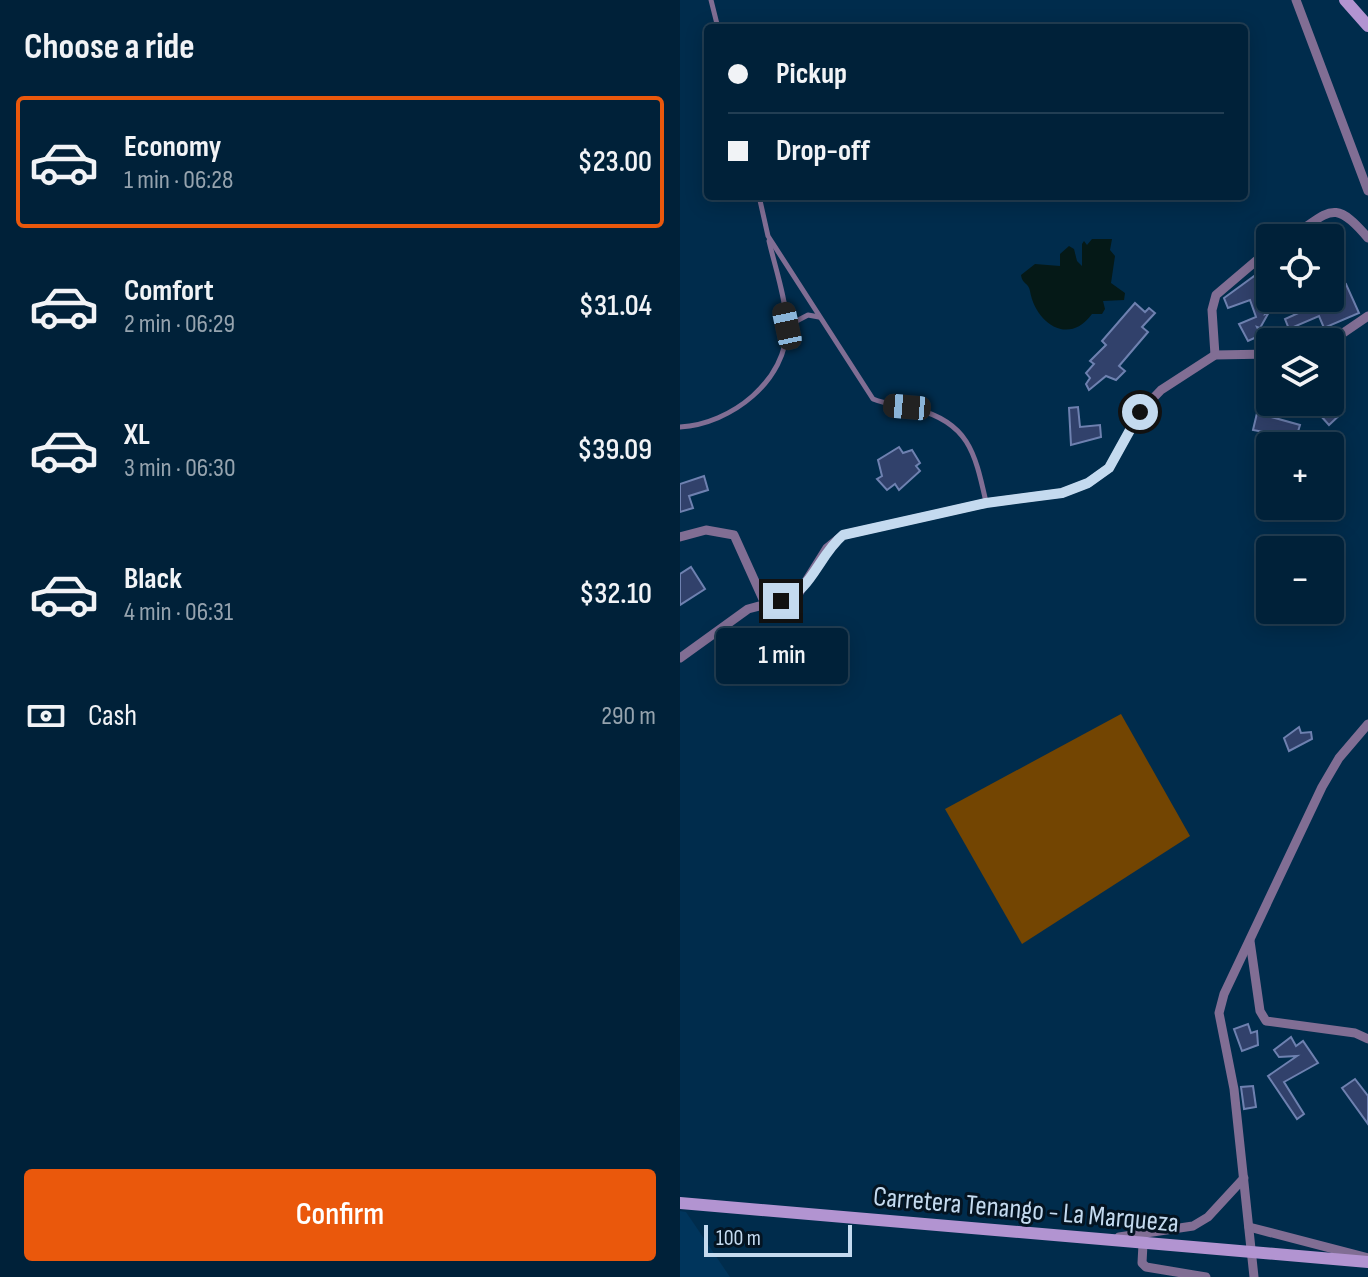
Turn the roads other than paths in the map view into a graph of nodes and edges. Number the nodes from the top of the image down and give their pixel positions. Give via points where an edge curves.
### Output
1 (711, 0) edge
2 (1296, 0) edge
3 (1345, 0) edge
4 (717, 24) edge
5 (1368, 26) edge
6 (1368, 191) edge
7 (760, 200) edge
8 (1308, 224) edge
9 (768, 236) junction
10 (1368, 238) edge
11 (1256, 261) edge
12 (1368, 316) edge
13 (820, 317) junction
14 (787, 326) junction
15 (1344, 332) edge
16 (1256, 354) edge
17 (1215, 355) junction
18 (680, 427) edge
19 (986, 503) junction
20 (680, 537) edge
21 (766, 606) junction
22 (680, 658) edge
23 (1368, 724) edge
24 (1250, 941) junction
25 (1368, 1039) edge
26 (1244, 1178) junction
27 (680, 1203) edge
28 (1249, 1227) junction
29 (1098, 1239) junction
30 (1143, 1244) junction
31 (1368, 1260) edge
32 (1254, 1274) edge
33 (1206, 1277) edge

1 - 4 lane
2 - 6 street
3 - 5 main road
7 - 9 lane
8 - 10 street via 1325,212 1339,210
9 - 13 lane
9 - 14 lane
11 - 17 street via 1216,295
12 - 15 street
13 - 14 lane via 808,315
13 - 19 lane via 873,399 942,416 964,436 977,458
14 - 18 lane via 781,355 742,407
16 - 17 street
17 - 19 street via 1161,390 1140,412 1109,468 1088,483 1062,493
19 - 21 street via 843,535 827,548 797,596
20 - 21 street via 706,530 734,535
21 - 22 street via 748,609
23 - 24 street via 1339,758
24 - 25 street via 1266,1021
24 - 26 street via 1219,1013
26 - 28 street
26 - 29 street via 1193,1226
27 - 29 main road, Carretera Tenango - La Marqueza
28 - 31 street
28 - 32 street
29 - 30 main road, Carretera Tenango - La Marqueza
30 - 31 main road, Carretera Tenango - La Marqueza
30 - 33 street via 1146,1267

